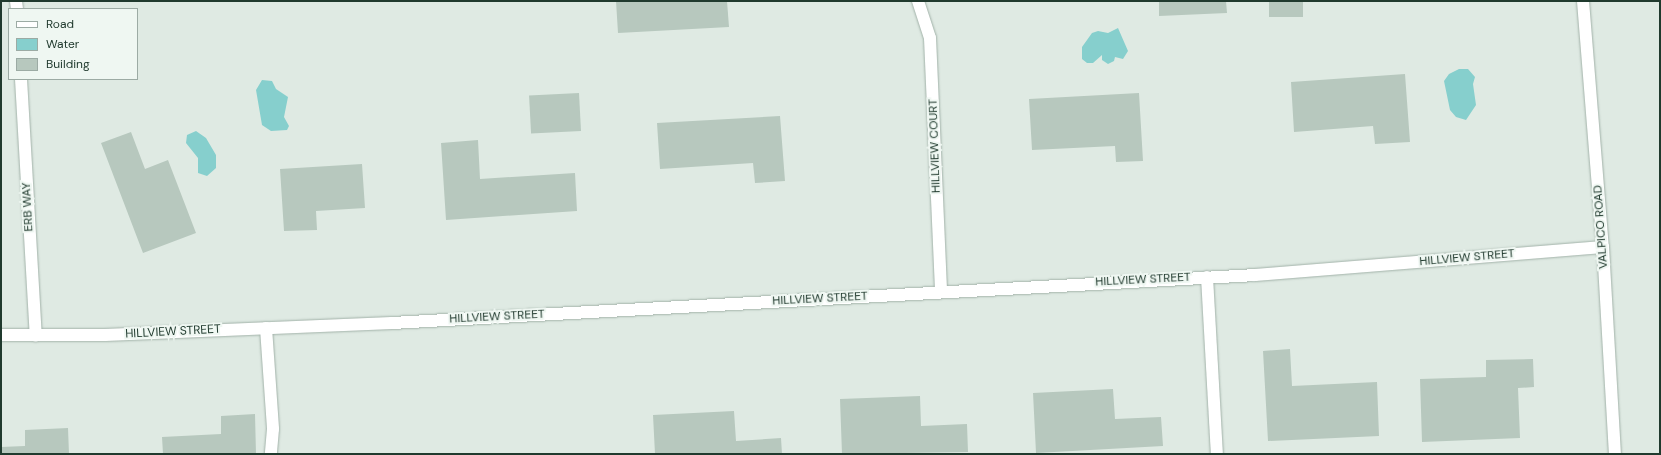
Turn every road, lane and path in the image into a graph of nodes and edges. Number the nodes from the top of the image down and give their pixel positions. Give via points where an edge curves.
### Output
1 (918, 1) edge
2 (1583, 1) edge
3 (21, 80) edge
4 (1603, 248) junction
5 (1208, 277) junction
6 (941, 292) junction
7 (266, 328) junction
8 (1, 335) edge
9 (36, 336) junction
10 (272, 454) edge
11 (1217, 454) edge
12 (1614, 454) edge

1 - 6 street, HILLVIEW COURT via 930,38
2 - 4 street, VALPICO ROAD
3 - 9 street, ERB WAY
4 - 5 street, HILLVIEW STREET
4 - 12 street, VALPICO ROAD
5 - 6 street, HILLVIEW STREET
5 - 11 street
6 - 7 street, HILLVIEW STREET
7 - 9 street, HILLVIEW STREET
7 - 10 street via 273,429
8 - 9 street, HILLVIEW STREET

